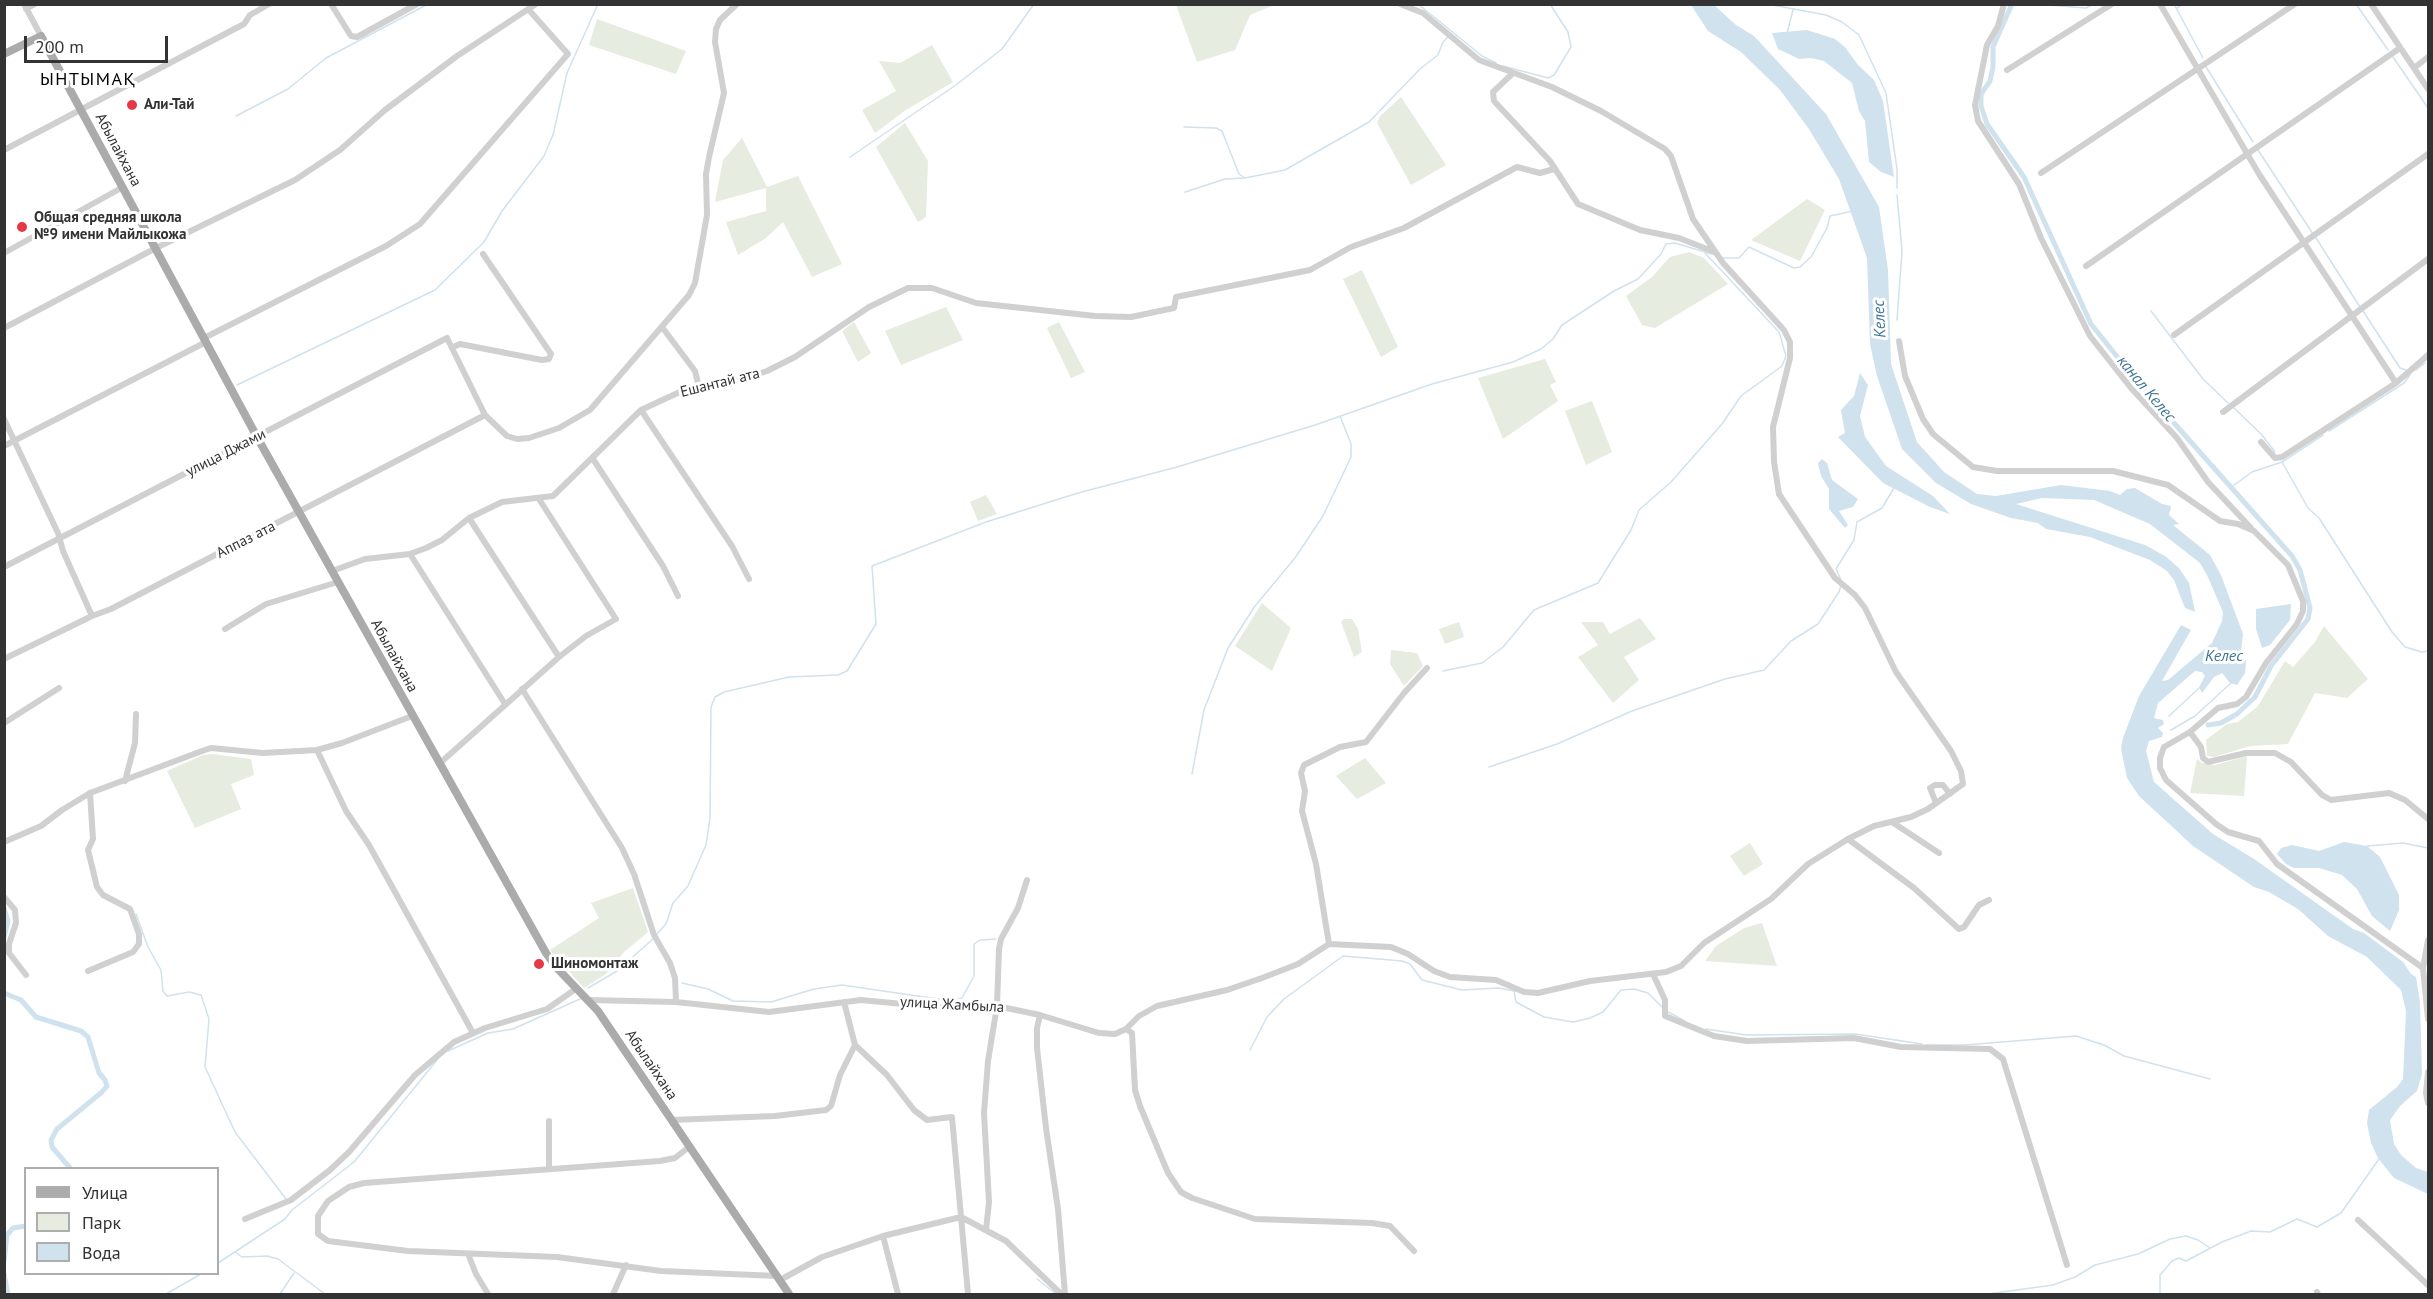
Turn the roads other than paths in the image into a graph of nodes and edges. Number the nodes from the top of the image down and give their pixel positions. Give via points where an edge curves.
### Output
1 (35, 4) edge
2 (270, 4) edge
3 (331, 4) edge
4 (536, 4) edge
5 (737, 4) edge
6 (1400, 4) edge
7 (2004, 4) edge
8 (2112, 4) edge
9 (2160, 4) edge
10 (2295, 4) edge
11 (2371, 4) edge
12 (412, 6) edge
13 (25, 7) edge
14 (2098, 7) edge
15 (529, 10) junction
16 (41, 36) junction
17 (2400, 48) junction
18 (4, 54) edge
19 (2428, 57) edge
20 (2196, 68) junction
21 (2414, 68) junction
22 (2007, 70) dead end
23 (1512, 74) junction
24 (2428, 89) edge
25 (82, 112) junction
26 (4, 150) edge
27 (2246, 153) junction
28 (2428, 153) edge
29 (1554, 169) junction
30 (2041, 173) dead end
31 (123, 187) junction
32 (2305, 242) junction
33 (156, 248) junction
34 (1714, 252) junction
35 (4, 253) edge
36 (483, 254) dead end
37 (2428, 259) edge
38 (2086, 266) dead end
39 (2352, 315) junction
40 (662, 327) junction
41 (4, 328) edge
42 (2174, 335) dead end
43 (205, 340) junction
44 (1899, 341) dead end
45 (453, 346) junction
46 (2428, 355) edge
47 (2396, 383) junction
48 (699, 387) junction
49 (641, 410) junction
50 (2223, 412) dead end
51 (485, 415) junction
52 (4, 419) edge
53 (257, 437) junction
54 (15, 440) junction
55 (2261, 442) dead end
56 (4, 446) edge
57 (593, 459) junction
58 (539, 499) junction
59 (299, 512) junction
60 (469, 518) junction
61 (2254, 531) junction
62 (60, 538) junction
63 (410, 554) junction
64 (4, 567) edge
65 (332, 571) junction
66 (749, 579) dead end
67 (338, 582) junction
68 (678, 596) dead end
69 (92, 616) junction
70 (225, 629) dead end
71 (559, 657) junction
72 (4, 659) edge
73 (1427, 668) dead end
74 (59, 687) dead end
75 (522, 689) junction
76 (505, 704) junction
77 (136, 714) dead end
78 (412, 716) junction
79 (4, 723) edge
80 (2190, 732) junction
81 (317, 750) junction
82 (439, 764) junction
83 (125, 781) junction
84 (90, 793) junction
85 (1950, 794) junction
86 (1936, 803) junction
87 (2428, 819) edge
88 (1892, 822) junction
89 (1848, 839) junction
90 (4, 842) edge
91 (1939, 854) dead end
92 (1027, 880) dead end
93 (4, 897) edge
94 (1989, 900) dead end
95 (2428, 940) edge
96 (1329, 944) junction
97 (2423, 968) junction
98 (88, 971) dead end
99 (1653, 974) junction
100 (26, 975) dead end
101 (577, 988) junction
102 (588, 1000) junction
103 (676, 1002) junction
104 (844, 1002) junction
105 (997, 1006) junction
106 (1040, 1015) junction
107 (2428, 1019) edge
108 (1126, 1029) junction
109 (473, 1033) junction
110 (855, 1045) junction
111 (2428, 1072) edge
112 (2428, 1103) edge
113 (671, 1120) junction
114 (549, 1121) dead end
115 (689, 1147) junction
116 (549, 1167) junction
117 (961, 1217) junction
118 (245, 1219) dead end
119 (2358, 1220) dead end
120 (986, 1230) junction
121 (883, 1236) junction
122 (1414, 1251) dead end
123 (468, 1254) junction
124 (626, 1265) junction
125 (2067, 1265) dead end
126 (779, 1278) junction
127 (2428, 1285) edge
128 (488, 1294) edge
129 (613, 1294) edge
130 (789, 1294) edge
131 (898, 1294) edge
132 (968, 1294) edge
133 (1065, 1294) edge

1 - 13 street
2 - 25 street via 249,15 244,24
3 - 12 street via 351,36 357,37
4 - 15 street
5 - 40 street via 716,29 724,93 707,166 707,215 699,265 689,295
6 - 23 street via 1424,13 1479,60
7 - 61 street via 1987,45 1975,105 1978,121 2019,184 2090,336 2177,438 2208,482
8 - 14 street
9 - 20 street
10 - 20 street
11 - 17 street
13 - 16 street
14 - 22 street via 2045,48
15 - 33 street via 457,56 295,180
15 - 43 street via 568,54 420,224 386,246
16 - 18 main road
16 - 25 main road, Абылайхана
17 - 21 street
17 - 27 street
19 - 21 street
20 - 27 street
20 - 30 street
21 - 24 street
23 - 29 street via 1493,92 1494,101
23 - 34 street via 1552,87 1601,111 1665,149 1677,166 1688,211
25 - 26 street
25 - 31 main road, Абылайхана
27 - 32 street
27 - 38 street
28 - 32 street
29 - 34 street via 1578,204 1640,230 1679,238
29 - 48 street, Ешантай ата via 1540,173 1517,167 1404,228 1351,247 1310,270 1176,297 1174,308 1116,318 976,303 932,288 908,288 869,307 768,371
31 - 33 main road, Абылайхана
31 - 35 street
32 - 39 street
32 - 42 street
33 - 41 street
33 - 43 main road, Абылайхана
34 - 85 street via 1784,330 1790,342 1790,358 1773,427 1779,494 1835,578 1865,608 1896,672 1951,751 1963,784
36 - 45 street via 551,354 549,359 542,360 460,344
37 - 39 street
39 - 47 street
39 - 50 street
40 - 48 street via 695,371
40 - 51 street via 590,410 559,428 517,439 507,436
43 - 53 main road, Абылайхана
43 - 54 street
44 - 61 street via 1905,376 1923,419 1933,434 1973,467 1997,471 2113,471 2145,478 2168,485 2220,521
45 - 51 street
45 - 53 street, улица Джами via 447,338
46 - 47 street
47 - 55 street via 2282,457 2275,458
48 - 49 street, Ешантай ата via 673,394
49 - 57 street, Ешантай ата
49 - 66 street via 732,546
51 - 59 street, Аппаз ата
52 - 54 street
53 - 59 main road, Абылайхана
53 - 62 street, улица Джами
54 - 56 street
54 - 62 street
57 - 58 street, Ешантай ата via 553,496
57 - 68 street via 663,566
58 - 60 street, Ешантай ата via 502,502
58 - 71 street via 616,619
59 - 65 main road, Абылайхана
59 - 69 street, Аппаз ата
60 - 63 street, Ешантай ата via 442,540
60 - 71 street
61 - 80 street via 2292,571 2303,610 2246,697 2237,704 2218,708
62 - 64 street, улица Джами
62 - 69 street
63 - 65 street, Ешантай ата via 365,559
63 - 76 street
65 - 67 main road, Абылайхана
67 - 70 street via 266,604
67 - 78 main road, Абылайхана
69 - 72 street, Аппаз ата
71 - 75 street
73 - 96 street via 1366,742 1340,747 1304,765 1301,773 1305,791 1302,811 1316,864
74 - 79 street
75 - 76 street
75 - 103 street via 622,848 654,935 670,963
76 - 82 street
77 - 83 street via 135,743
78 - 81 street
78 - 82 main road, Абылайхана
80 - 87 street via 2208,762 2246,753 2275,753 2291,762 2325,797 2343,800 2389,793 2405,800
80 - 97 street via 2161,751 2160,768 2166,780 2228,831 2259,841 2277,864
81 - 83 street via 263,753 211,748
81 - 109 street via 346,811 369,844
82 - 101 main road, Абылайхана via 546,953
83 - 84 street
84 - 90 street via 41,826
84 - 98 street via 93,839 88,850 97,887 103,895 130,909 139,944 133,952
85 - 86 street
85 - 86 street via 1943,785 1930,788
86 - 88 street
88 - 89 street
88 - 91 street
89 - 94 street via 1914,888 1959,929 1979,905
89 - 99 street via 1808,864 1771,899 1704,943 1681,966
92 - 105 street via 1018,908 1001,939
93 - 100 street via 15,910 9,953
95 - 97 street
96 - 99 street via 1391,947 1450,977 1496,980 1524,992
96 - 108 street via 1298,964 1262,978 1157,1006
97 - 107 street
99 - 125 street via 1665,1000 1665,1016 1714,1036 1747,1041 1854,1038 1901,1047 1990,1049 2003,1059
101 - 102 main road, Абылайхана
101 - 109 street via 547,1009
102 - 103 street, улица Жамбыла
102 - 113 main road, Абылайхана
103 - 104 street, улица Жамбыла via 769,1012
104 - 105 street, улица Жамбыла via 861,1000 945,1008
104 - 110 street
105 - 106 street, улица Жамбыла
105 - 120 street via 984,1113 989,1202
106 - 108 street, улица Жамбыла via 1099,1034
106 - 133 street via 1037,1048
108 - 122 street via 1132,1033 1134,1081 1140,1106 1168,1173 1181,1192 1255,1219 1390,1226
109 - 118 street via 436,1055 349,1152 308,1188 291,1200
110 - 113 street via 826,1110
110 - 117 street via 927,1120 952,1117
111 - 112 street
113 - 115 main road, Абылайхана
114 - 116 street
115 - 116 street via 675,1158 660,1161
115 - 126 main road, Абылайхана
116 - 123 street via 364,1183 338,1192 318,1216 318,1234 328,1241
117 - 120 street
117 - 121 street
117 - 132 street
119 - 127 street
120 - 133 street via 1006,1241
121 - 126 street via 822,1257
121 - 131 street
123 - 124 street via 557,1257
123 - 128 street
124 - 126 street via 661,1271
124 - 129 street
126 - 130 main road, Абылайхана

